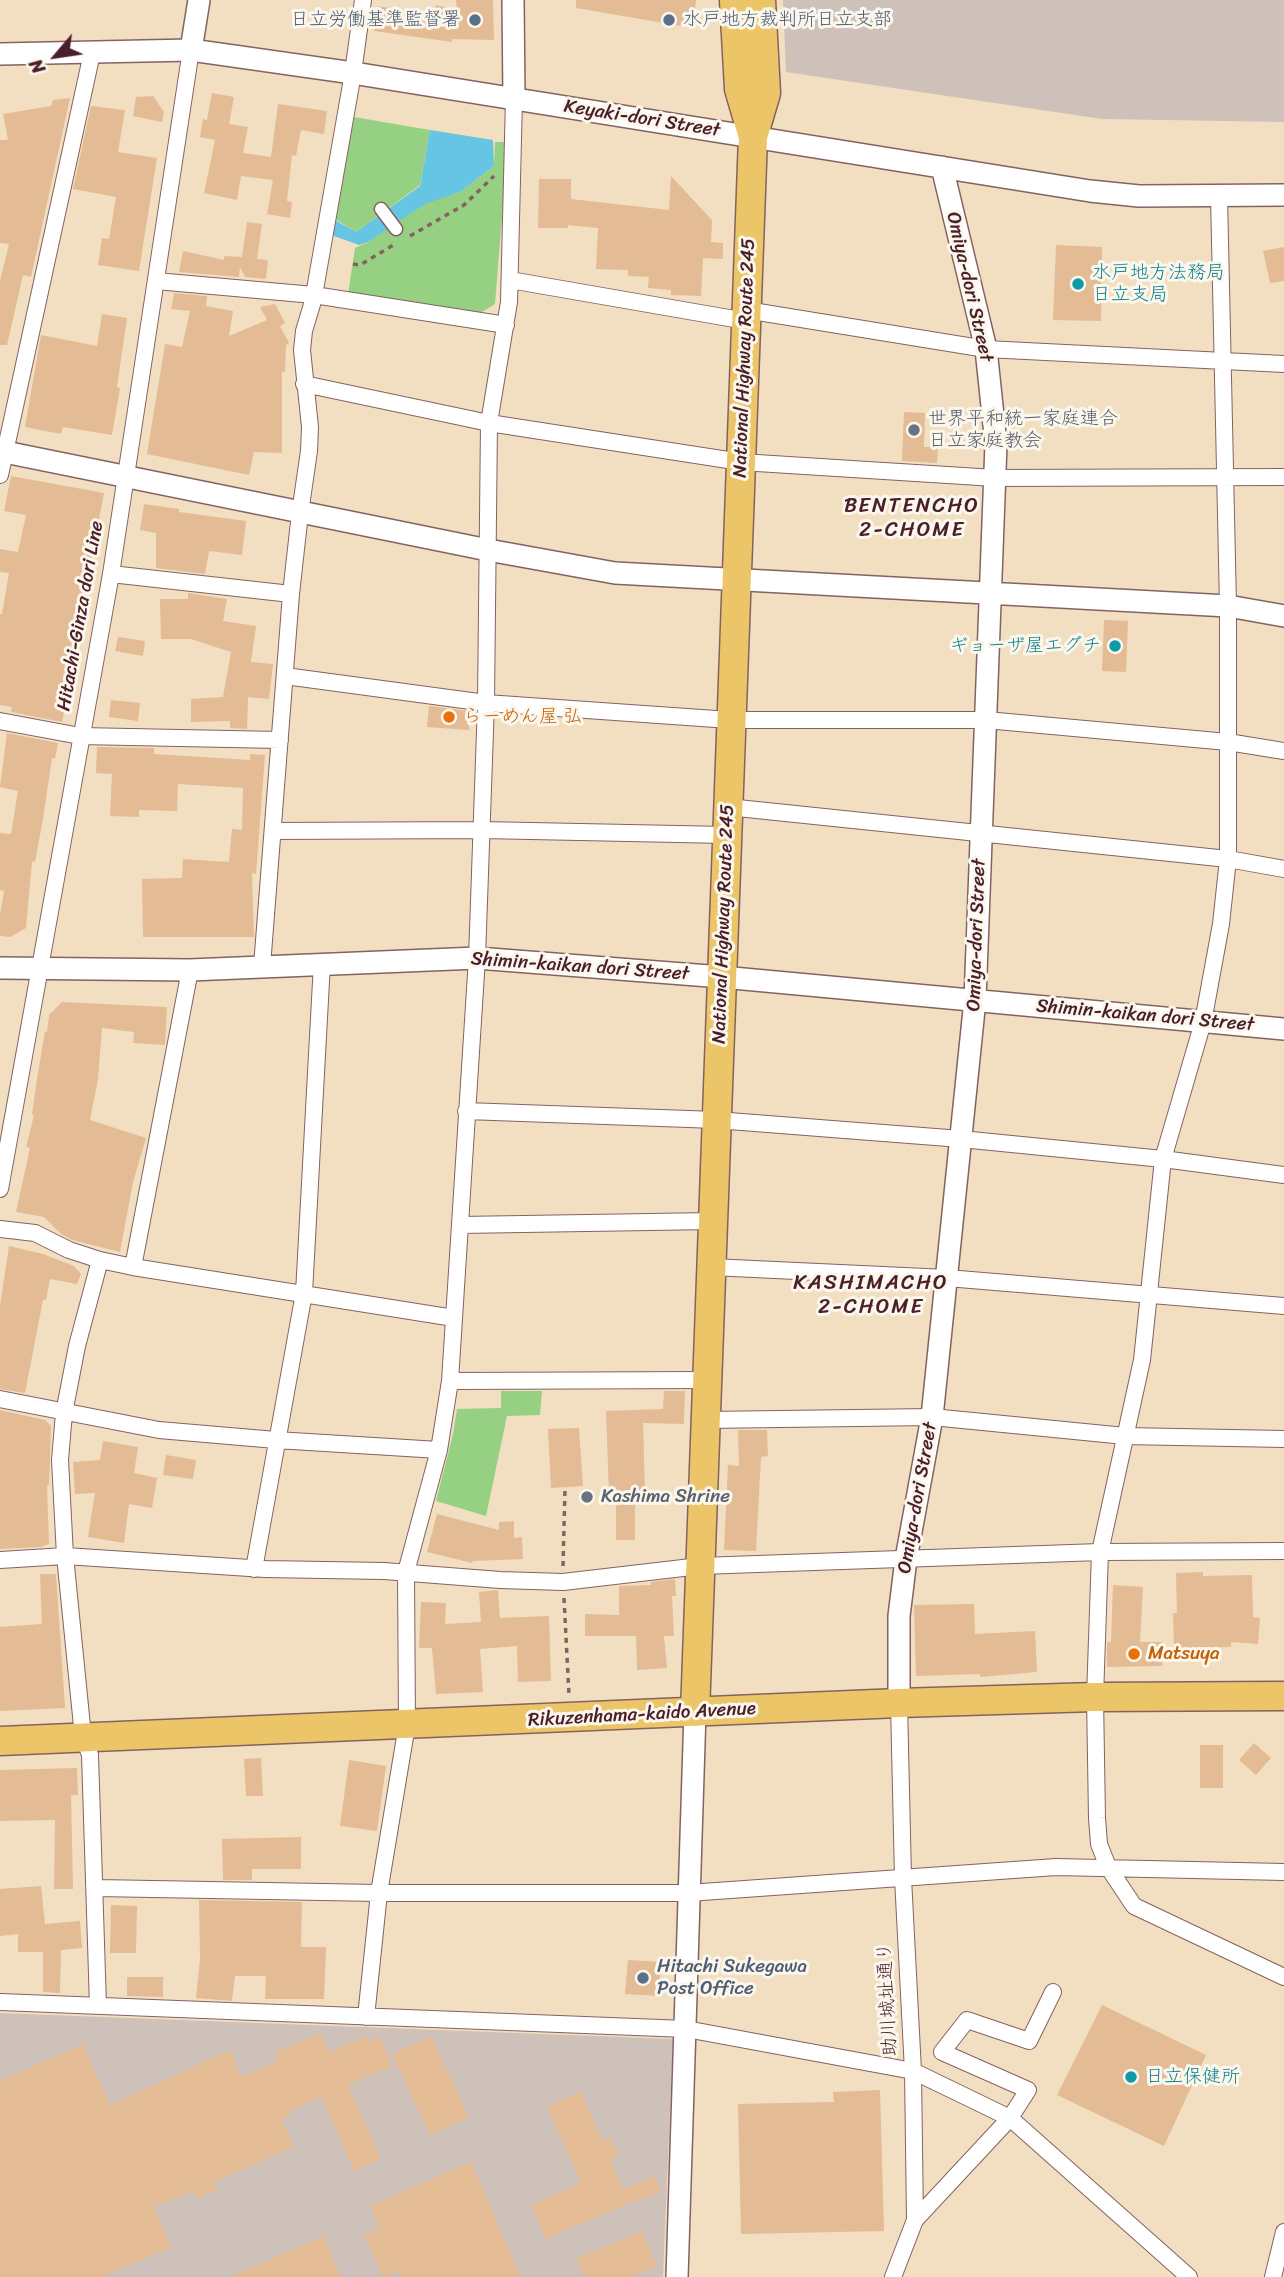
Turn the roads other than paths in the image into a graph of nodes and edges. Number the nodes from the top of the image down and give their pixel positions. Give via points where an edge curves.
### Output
1 (199, 0) edge
2 (363, 0) edge
3 (513, 0) edge
4 (734, 0) edge
5 (761, 0) edge
6 (191, 50) junction
7 (92, 53) junction
8 (0, 54) edge
9 (353, 73) junction
10 (514, 98) junction
11 (753, 136) junction
12 (942, 167) junction
13 (1219, 195) junction
14 (1284, 195) edge
15 (382, 209) dead end
16 (396, 229) dead end
17 (510, 279) junction
18 (156, 281) junction
19 (314, 295) junction
20 (746, 315) junction
21 (506, 325) junction
22 (986, 349) junction
23 (1223, 362) junction
24 (1284, 364) edge
25 (304, 384) junction
26 (489, 423) junction
27 (2, 451) edge
28 (741, 462) junction
29 (0, 475) edge
30 (127, 476) junction
31 (1226, 476) junction
32 (1284, 477) edge
33 (995, 478) junction
34 (300, 513) junction
35 (488, 550) junction
36 (111, 574) junction
37 (736, 581) junction
38 (991, 592) junction
39 (291, 594) junction
40 (1228, 606) junction
41 (1284, 616) edge
42 (285, 677) junction
43 (486, 704) junction
44 (730, 720) junction
45 (986, 720) junction
46 (0, 721) edge
47 (80, 736) junction
48 (280, 740) junction
49 (1228, 742) junction
50 (1284, 751) edge
51 (728, 807) junction
52 (481, 830) junction
53 (273, 831) junction
54 (981, 834) junction
55 (727, 835) junction
56 (1228, 859) junction
57 (1284, 869) edge
58 (477, 958) junction
59 (322, 963) junction
60 (262, 965) junction
61 (0, 968) edge
62 (41, 968) junction
63 (190, 970) junction
64 (722, 977) junction
65 (975, 1000) junction
66 (1203, 1022) junction
67 (1284, 1029) edge
68 (466, 1111) junction
69 (716, 1120) junction
70 (961, 1139) junction
71 (1163, 1159) junction
72 (1284, 1175) edge
73 (0, 1189) edge
74 (713, 1221) junction
75 (460, 1224) junction
76 (0, 1229) edge
77 (100, 1260) junction
78 (133, 1267) junction
79 (711, 1267) junction
80 (947, 1278) junction
81 (303, 1293) junction
82 (1149, 1294) junction
83 (1284, 1306) edge
84 (454, 1318) junction
85 (707, 1380) junction
86 (450, 1381) junction
87 (0, 1399) edge
88 (64, 1413) junction
89 (932, 1417) junction
90 (705, 1420) junction
91 (1125, 1436) junction
92 (1284, 1439) edge
93 (276, 1440) junction
94 (439, 1450) junction
95 (1284, 1551) edge
96 (1100, 1552) junction
97 (65, 1556) junction
98 (906, 1559) junction
99 (0, 1560) edge
100 (700, 1566) junction
101 (254, 1569) junction
102 (406, 1572) junction
103 (1284, 1696) edge
104 (1095, 1697) junction
105 (899, 1703) junction
106 (695, 1712) junction
107 (407, 1725) junction
108 (83, 1736) junction
109 (0, 1741) edge
110 (1108, 1867) junction
111 (1284, 1872) edge
112 (902, 1878) junction
113 (96, 1888) junction
114 (379, 1893) junction
115 (688, 1893) junction
116 (1284, 1977) edge
117 (1054, 1992) dead end
118 (0, 2002) edge
119 (98, 2006) junction
120 (366, 2017) junction
121 (686, 2029) junction
122 (913, 2071) junction
123 (1010, 2118) junction
124 (915, 2220) junction
125 (1284, 2232) edge
126 (677, 2277) edge
127 (893, 2277) edge
128 (1189, 2277) edge
129 (1273, 2277) edge

1 - 6 street
2 - 9 street
3 - 10 street
4 - 11 highway, National Highway Route 245 via 739,89
5 - 11 highway, National Highway Route 245 via 766,93
6 - 7 street, Keyaki-dori Street
6 - 9 street, Keyaki-dori Street
6 - 18 street, Hitachi-Ginza dori Line
7 - 8 street, Keyaki-dori Street
7 - 27 street
9 - 10 street, Keyaki-dori Street
9 - 19 street
10 - 11 street, Keyaki-dori Street
10 - 17 street
11 - 12 street, Keyaki-dori Street
11 - 20 highway, National Highway Route 245
12 - 13 street, Keyaki-dori Street via 1139,196
12 - 22 street, Omiya-dori Street
13 - 14 street, Keyaki-dori Street
13 - 23 street
15 - 16 street
17 - 20 street
17 - 21 street
18 - 19 street
18 - 30 street, Hitachi-Ginza dori Line
19 - 21 street
19 - 25 street via 304,331
20 - 22 street
20 - 28 highway, National Highway Route 245
21 - 26 street
22 - 23 street
22 - 33 street, Omiya-dori Street
23 - 24 street
23 - 31 street
25 - 26 street
25 - 34 street via 310,427
26 - 28 street
26 - 35 street
27 - 29 street
27 - 30 street
28 - 33 street
28 - 37 highway, National Highway Route 245
30 - 34 street
30 - 36 street, Hitachi-Ginza dori Line
31 - 32 street
31 - 33 street
31 - 40 street
33 - 38 street, Omiya-dori Street
34 - 35 street
34 - 39 street
35 - 37 street via 615,573
35 - 43 street
36 - 39 street
36 - 47 street, Hitachi-Ginza dori Line
37 - 38 street
37 - 44 highway, National Highway Route 245
38 - 40 street
38 - 45 street, Omiya-dori Street
39 - 42 street
40 - 41 street
40 - 49 street
42 - 43 street
42 - 48 street
43 - 44 street
43 - 52 street
44 - 45 street
44 - 51 highway, National Highway Route 245
45 - 49 street
45 - 54 street, Omiya-dori Street
46 - 47 street
47 - 48 street
47 - 62 street, Hitachi-Ginza dori Line
48 - 53 street
49 - 50 street
49 - 56 street
51 - 54 street
51 - 55 highway, National Highway Route 245
52 - 53 street
52 - 55 street
52 - 58 street
53 - 60 street
54 - 56 street
54 - 65 street, Omiya-dori Street
55 - 64 highway, National Highway Route 245
56 - 57 street
56 - 66 street
58 - 59 street, Shimin-kaikan dori Street
58 - 64 street, Shimin-kaikan dori Street
58 - 68 street
59 - 60 street, Shimin-kaikan dori Street
59 - 81 street
60 - 63 street, Shimin-kaikan dori Street
61 - 62 street, Shimin-kaikan dori Street
62 - 63 street, Shimin-kaikan dori Street
62 - 73 street, Hitachi-Ginza dori Line
63 - 78 street
64 - 65 street, Shimin-kaikan dori Street
64 - 69 highway, National Highway Route 245
65 - 66 street, Shimin-kaikan dori Street
65 - 70 street, Omiya-dori Street
66 - 67 street, Shimin-kaikan dori Street
66 - 71 street
68 - 69 street
68 - 75 street
69 - 70 street
69 - 74 highway, National Highway Route 245
70 - 71 street
70 - 80 street, Omiya-dori Street
71 - 72 street
71 - 82 street
74 - 75 street
74 - 79 highway, National Highway Route 245
75 - 84 street
76 - 77 street via 35,1233
77 - 78 street
77 - 88 street
78 - 81 street
79 - 80 street
79 - 85 highway, National Highway Route 245
80 - 82 street
80 - 89 street, Omiya-dori Street
81 - 84 street
81 - 93 street
82 - 83 street
82 - 91 street via 1142,1360
84 - 86 street
85 - 86 street
85 - 90 highway, National Highway Route 245
86 - 94 street
87 - 88 street
88 - 93 street via 159,1430
88 - 97 street via 60,1460
89 - 90 street
89 - 91 street
89 - 98 street, Omiya-dori Street
90 - 100 highway, National Highway Route 245
91 - 92 street
91 - 96 street
93 - 94 street
93 - 101 street
94 - 102 street
95 - 96 street
96 - 98 street
96 - 104 street
97 - 99 street
97 - 101 street
97 - 108 street
98 - 100 street
98 - 105 street, Omiya-dori Street via 899,1616
100 - 102 street via 563,1582
100 - 106 highway, National Highway Route 245
101 - 102 street
102 - 107 street
103 - 104 highway, Rikuzenhama-kaido Avenue
104 - 105 highway, Rikuzenhama-kaido Avenue
104 - 110 street via 1099,1844
105 - 106 highway, Rikuzenhama-kaido Avenue
105 - 112 street, 助川城址通り
106 - 107 highway, Rikuzenhama-kaido Avenue
106 - 115 street
107 - 108 highway, Rikuzenhama-kaido Avenue
107 - 114 street
108 - 109 highway, Rikuzenhama-kaido Avenue
108 - 113 street via 90,1755
110 - 111 street
110 - 112 street
110 - 116 street via 1135,1906
112 - 115 street
112 - 122 street, 助川城址通り
113 - 114 street
113 - 119 street
114 - 115 street
114 - 120 street
115 - 121 street
117 - 123 street via 1029,2041 967,2020 942,2052 1028,2090
118 - 119 street
119 - 120 street
120 - 121 street
121 - 122 street
121 - 126 street
122 - 123 street, 助川城址通り
122 - 124 street
123 - 124 street
123 - 128 street, 助川城址通り
124 - 127 street
125 - 129 street

